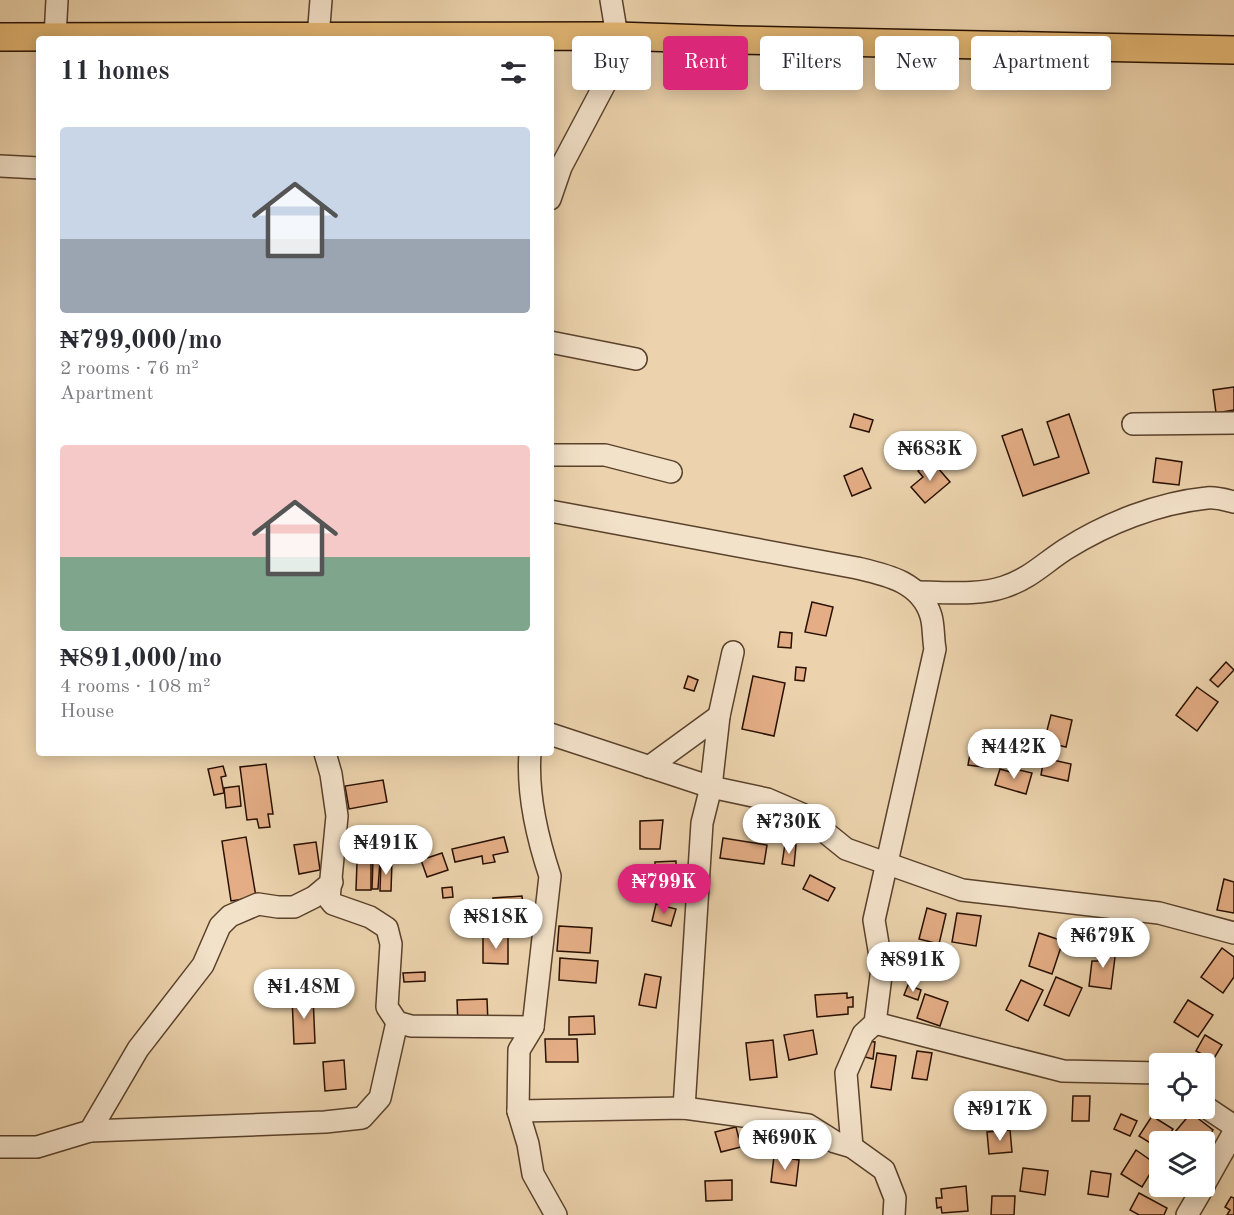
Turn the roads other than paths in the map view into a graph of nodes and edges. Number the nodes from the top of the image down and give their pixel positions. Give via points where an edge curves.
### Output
1 (57, 0) edge
2 (321, 0) edge
3 (611, 0) edge
4 (55, 36) edge
5 (318, 36) edge
6 (617, 36) edge
7 (0, 37) edge
8 (36, 37) edge
9 (554, 37) edge
10 (572, 37) edge
11 (651, 37) edge
12 (1234, 50) edge
13 (602, 90) edge
14 (0, 166) edge
15 (36, 168) edge
16 (554, 187) edge
17 (554, 343) edge
18 (636, 359) dead end
19 (1234, 423) edge
20 (1133, 424) dead end
21 (554, 455) edge
22 (671, 471) dead end
23 (1234, 502) edge
24 (554, 512) edge
25 (918, 592) junction
26 (733, 652) dead end
27 (719, 716) junction
28 (554, 735) edge
29 (326, 756) edge
30 (530, 756) edge
31 (649, 766) junction
32 (711, 787) junction
33 (886, 862) junction
34 (332, 882) junction
35 (1234, 933) edge
36 (397, 1022) junction
37 (875, 1023) junction
38 (533, 1027) junction
39 (1149, 1072) edge
40 (684, 1108) junction
41 (518, 1111) junction
42 (1215, 1113) edge
43 (1234, 1126) edge
44 (90, 1131) junction
45 (1234, 1132) edge
46 (0, 1147) edge
47 (852, 1147) junction
48 (1215, 1166) edge
49 (1198, 1197) edge
50 (556, 1215) edge
51 (894, 1215) edge
52 (1187, 1215) edge

1 - 4 street
2 - 5 street
3 - 6 street
7 - 8 main road
9 - 10 main road
11 - 12 main road
13 - 16 street
14 - 15 street
17 - 18 street
19 - 20 street
21 - 22 street via 605,455
23 - 25 street via 1209,498 1116,522 1064,550 1039,571 1003,588
24 - 25 street via 857,568 892,577
25 - 33 street via 931,616 934,649
26 - 27 street
27 - 31 street
27 - 32 street
28 - 31 street
29 - 34 street via 337,816
30 - 38 street via 528,780 550,876
31 - 32 street
32 - 33 street via 777,803 804,815 846,849
32 - 40 street via 702,823
33 - 35 street via 962,890 1159,913
33 - 37 street via 874,920 882,968
34 - 36 street via 329,897 333,904 370,917 387,928 392,944 387,1007
34 - 44 street via 294,907 258,904 230,916 220,926 203,965 138,1049
36 - 38 street via 411,1026
36 - 44 street via 380,1098 362,1118
37 - 39 street via 1063,1071
37 - 47 street via 863,1034 846,1072
38 - 41 street via 519,1050
40 - 41 street
40 - 47 street via 808,1125
41 - 50 street via 533,1174
42 - 43 street
44 - 46 street via 37,1147
45 - 48 street
47 - 51 street via 884,1170 895,1198
49 - 52 street

